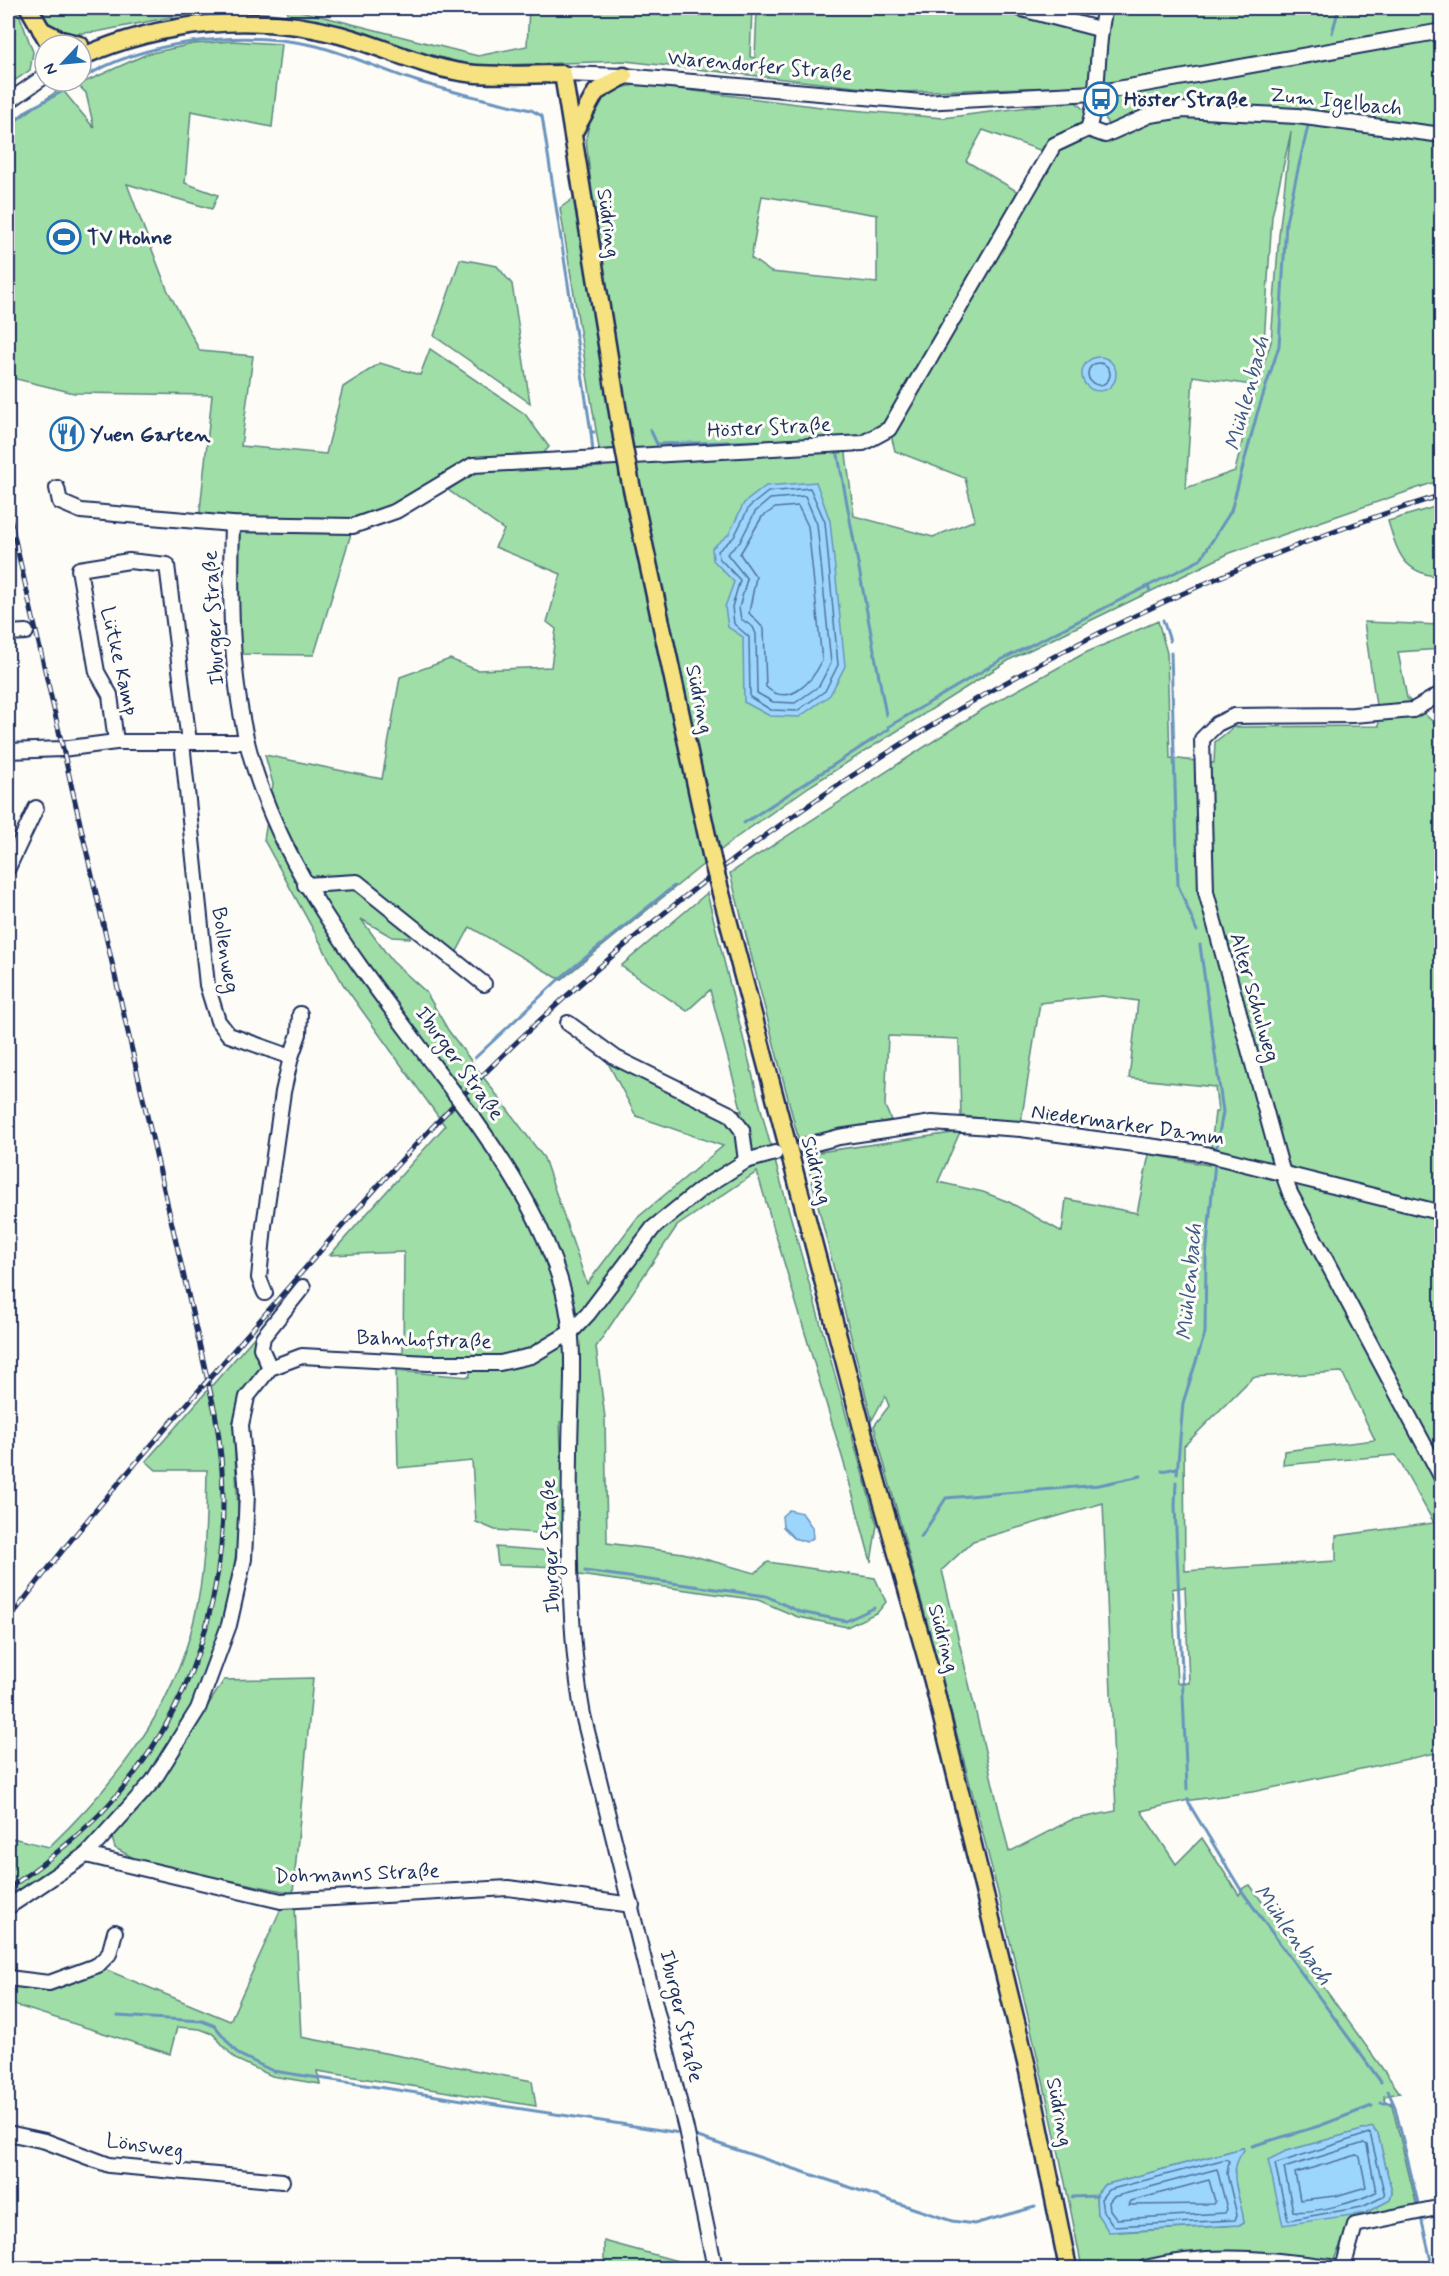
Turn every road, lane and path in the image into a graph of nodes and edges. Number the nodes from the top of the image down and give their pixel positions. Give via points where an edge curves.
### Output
1 (29, 8) edge
2 (1018, 8) edge
3 (1105, 8) edge
4 (1099, 29) junction
5 (41, 30) junction
6 (1442, 31) edge
7 (43, 33) edge
8 (47, 33) edge
9 (93, 47) edge
10 (100, 48) junction
11 (93, 51) edge
12 (563, 74) junction
13 (624, 76) junction
14 (33, 84) edge
15 (1095, 93) junction
16 (8, 102) edge
17 (1088, 129) junction
18 (574, 132) junction
19 (1442, 135) edge
20 (57, 488) dead end
21 (232, 524) junction
22 (8, 633) edge
23 (26, 633) dead end
24 (1442, 693) edge
25 (116, 742) junction
26 (186, 742) junction
27 (247, 742) junction
28 (8, 751) edge
29 (36, 808) dead end
30 (8, 868) edge
31 (305, 885) junction
32 (484, 984) dead end
33 (300, 1014) dead end
34 (568, 1023) dead end
35 (291, 1057) junction
36 (804, 1146) dead end
37 (775, 1153) dead end
38 (746, 1161) junction
39 (1283, 1174) junction
40 (1442, 1213) edge
41 (303, 1287) dead end
42 (265, 1293) dead end
43 (571, 1332) junction
44 (270, 1368) junction
45 (1442, 1478) edge
46 (86, 1855) junction
47 (632, 1905) junction
48 (8, 1907) edge
49 (115, 1932) dead end
50 (8, 1978) edge
51 (8, 2133) edge
52 (282, 2181) dead end
53 (1442, 2206) edge
54 (715, 2268) edge
55 (1068, 2268) edge
56 (1145, 2268) edge
57 (1337, 2268) edge
58 (1343, 2268) edge

1 - 5 main road
2 - 4 street
3 - 4 street
4 - 15 street
5 - 7 main road
5 - 8 main road
6 - 15 street, Warendorfer Straße
9 - 10 main road
10 - 11 main road, Warendorfer Straße
10 - 12 main road, Warendorfer Straße via 139,34 213,22 286,24 340,35 417,62 475,74
12 - 13 street, Warendorfer Straße
12 - 18 main road, Südring
13 - 15 street, Warendorfer Straße via 922,102
13 - 18 main road via 596,92
14 - 16 street
15 - 17 street
17 - 19 street, Zum Igelbach via 1105,135 1150,115 1183,110 1297,116
17 - 21 street, Höster Straße via 1054,145 889,429 862,443 473,465 396,511 353,526
18 - 55 main road, Südring, bridge via 628,475 712,859 933,1681 1028,2071
20 - 21 street, Iburger Straße via 60,502 81,511
21 - 27 street, Iburger Straße via 232,633
22 - 23 street
24 - 39 street, Alter Schulweg via 1413,710 1234,716 1217,724 1202,739 1206,892
25 - 26 street
25 - 26 street, Lütke Kamp via 110,695 97,672 79,569 129,561 167,565
25 - 28 street
26 - 27 street
26 - 35 street, Bollenweg via 207,985 218,1021 229,1035
27 - 31 street, Iburger Straße via 275,825
29 - 30 street
31 - 32 street via 357,882
31 - 43 street, Iburger Straße, bridge via 508,1168 539,1223 564,1293
33 - 35 street via 299,1034
34 - 38 street via 615,1058 730,1114 742,1130
35 - 42 street via 260,1267 259,1278
36 - 39 street, Niedermarker Damm via 932,1123 1021,1129 1201,1153
37 - 38 street
38 - 43 street via 700,1190 653,1228
39 - 40 street, Niedermarker Damm
39 - 45 street, Alter Schulweg
41 - 44 street via 263,1337 261,1348
43 - 44 street, Bahnhofstraße via 531,1356 500,1363 302,1356
43 - 47 street, Iburger Straße via 576,1676
44 - 46 street via 247,1398 241,1425 247,1494 244,1559 229,1625 198,1709 153,1781
46 - 47 street, Dohmanns Straße via 281,1901 508,1888
46 - 48 street
47 - 54 street, Iburger Straße
49 - 50 street via 109,1954 98,1965 49,1983
51 - 52 street, Lönsweg via 45,2141 109,2166
53 - 58 street via 1355,2225
56 - 57 street via 1228,2257

